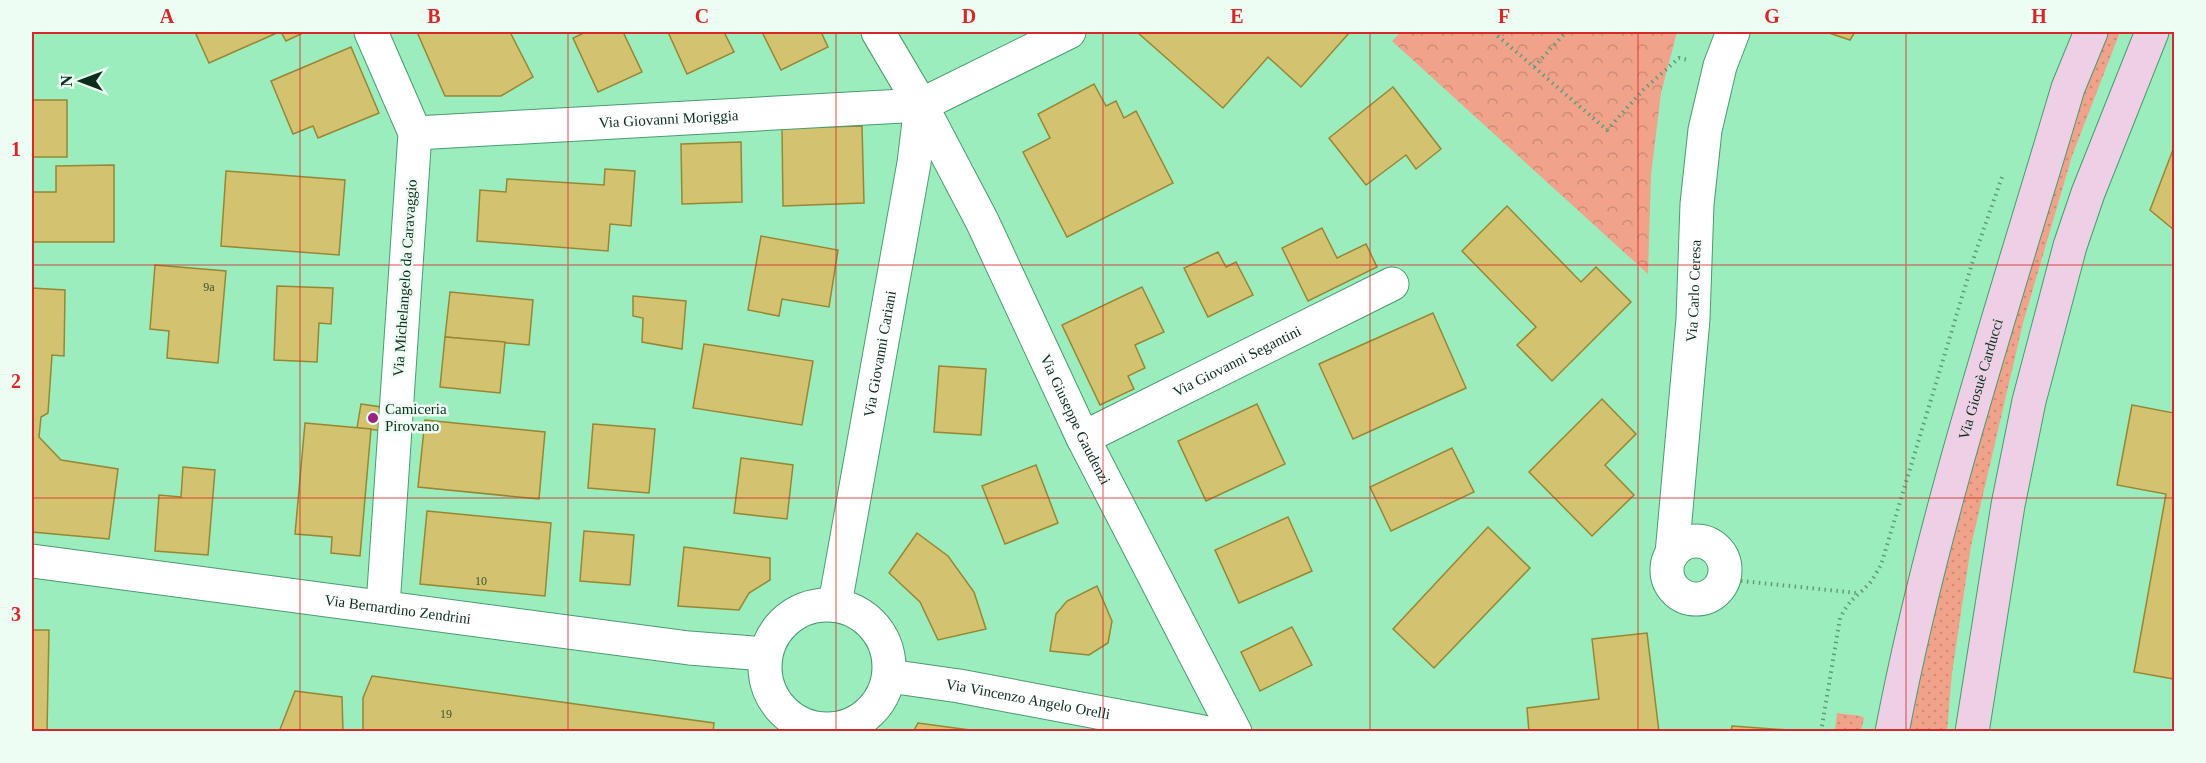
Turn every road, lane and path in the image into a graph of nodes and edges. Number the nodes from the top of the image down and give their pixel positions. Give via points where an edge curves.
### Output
1 (371, 32) edge
2 (878, 32) edge
3 (1070, 32) edge
4 (1493, 32) edge
5 (1566, 32) edge
6 (1732, 32) edge
7 (2091, 32) edge
8 (2152, 32) edge
9 (1720, 66) junction
10 (1534, 67) junction
11 (921, 105) junction
12 (415, 133) junction
13 (2004, 170) dead end
14 (1392, 284) dead end
15 (1083, 438) junction
16 (1672, 554) junction
17 (32, 561) edge
18 (1723, 579) junction
19 (1857, 593) junction
20 (835, 604) junction
21 (383, 606) junction
22 (765, 654) junction
23 (889, 676) junction
24 (823, 731) edge
25 (1203, 732) edge
26 (1235, 732) edge
27 (1821, 732) edge
28 (1892, 732) edge
29 (1972, 732) edge

1 - 12 street, Via Michelangelo da Caravaggio
2 - 11 street, Via Giuseppe Gaudenzi
3 - 11 street
4 - 10 path
5 - 10 path
6 - 9 street, Via Carlo Ceresa
7 - 28 main road, Via Giosuè Carducci via 2068,88 1961,452 1908,647
8 - 29 main road via 2070,246 2029,401 2008,505
9 - 10 path via 1679,58 1607,130
9 - 16 street, Via Carlo Ceresa via 1705,130 1697,204 1693,319
11 - 12 street, Via Giovanni Moriggia
11 - 15 street, Via Giuseppe Gaudenzi via 982,221
11 - 20 street, Via Giovanni Cariani
12 - 21 street, Via Michelangelo da Caravaggio
13 - 19 path via 1881,565 1869,584
14 - 15 street, Via Giovanni Segantini
15 - 26 street, Via Giuseppe Gaudenzi
16 - 18 street via 1686,543 1704,542 1719,553 1725,570
16 - 18 street, Via Carlo Ceresa via 1667,563 1669,583 1683,597 1693,600 1712,595
17 - 21 street, Via Bernardino Zendrini
18 - 19 path
19 - 27 path via 1840,618
20 - 22 street via 799,610 783,621
20 - 23 street via 854,610 882,637
21 - 22 street, Via Bernardino Zendrini via 689,648
22 - 24 street via 764,676 771,696 784,713
23 - 24 street via 884,693 859,721
23 - 25 street, Via Vincenzo Angelo Orelli

